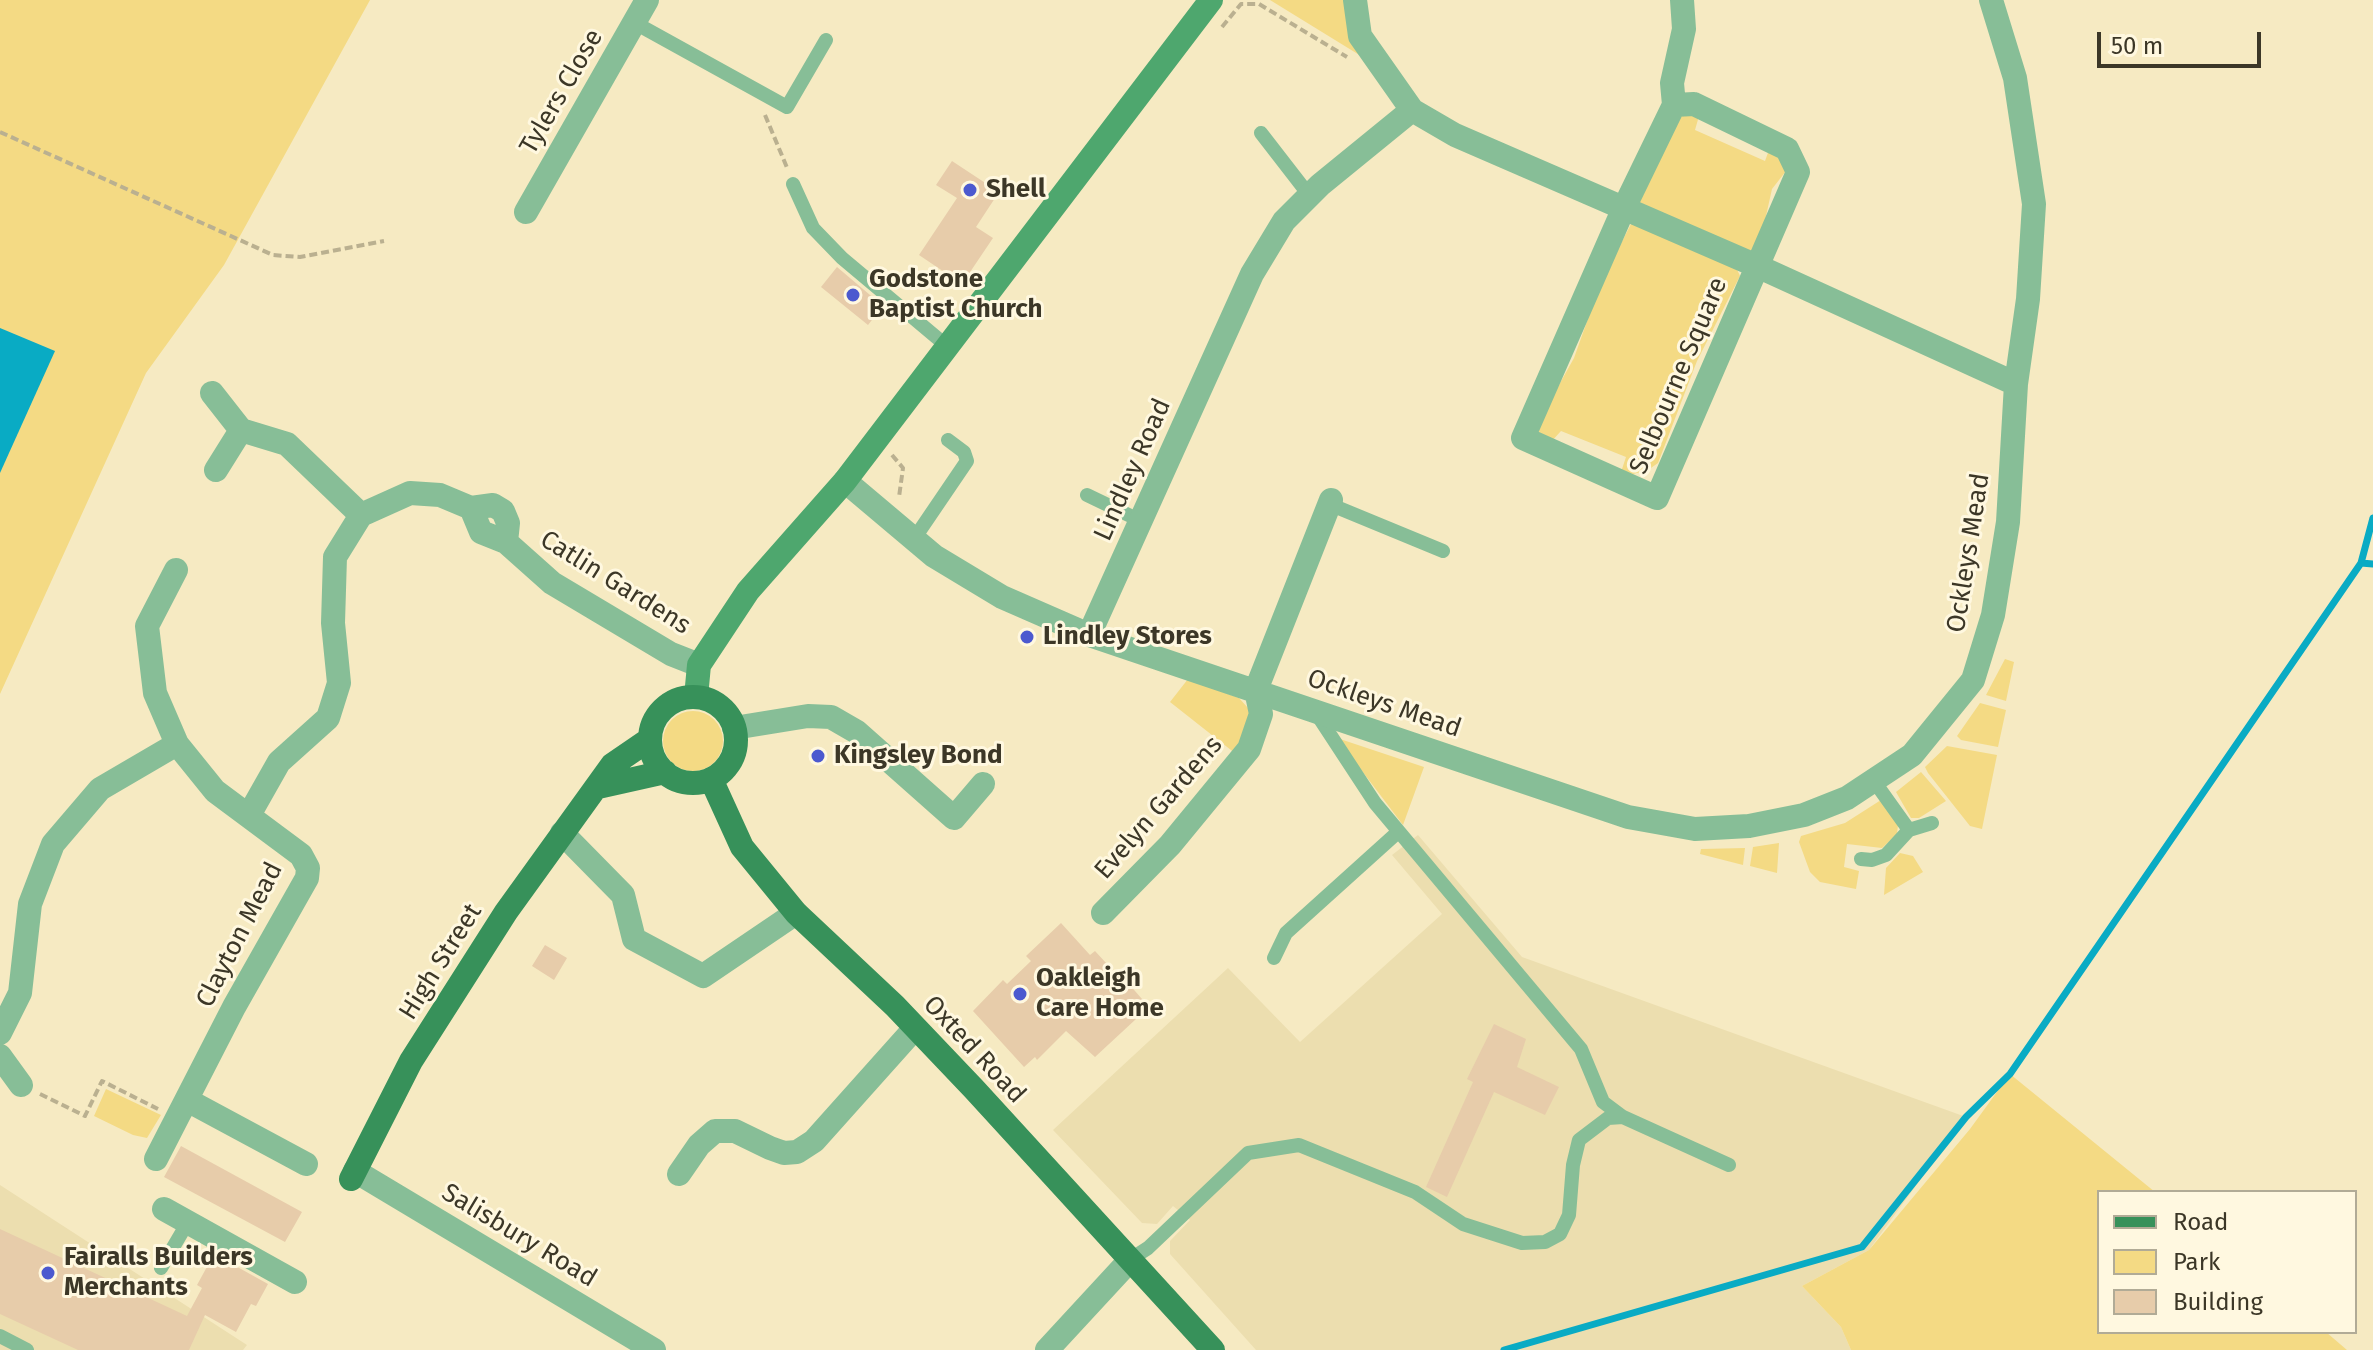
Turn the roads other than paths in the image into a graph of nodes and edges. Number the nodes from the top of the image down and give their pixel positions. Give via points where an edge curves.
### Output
1 (647, 0) edge
2 (1211, 0) edge
3 (1355, 0) edge
4 (1682, 0) edge
5 (1991, 0) edge
6 (635, 23) junction
7 (826, 40) dead end
8 (1674, 105) junction
9 (1412, 110) junction
10 (1261, 133) dead end
11 (793, 184) road end
12 (1309, 195) junction
13 (1623, 210) junction
14 (526, 212) dead end
15 (1757, 266) junction
16 (948, 347) junction
17 (2016, 384) junction
18 (212, 393) dead end
19 (241, 430) junction
20 (948, 440) dead end
21 (216, 470) dead end
22 (845, 481) junction
23 (1087, 495) dead end
24 (1330, 502) joint
25 (361, 515) junction
26 (1141, 521) junction
27 (914, 539) junction
28 (1443, 551) dead end
29 (176, 570) dead end
30 (1089, 635) junction
31 (699, 665) junction
32 (1256, 690) junction
33 (696, 697) junction
34 (1316, 712) junction
35 (734, 728) junction
36 (650, 739) junction
37 (177, 744) junction
38 (665, 772) junction
39 (711, 779) junction
40 (1874, 781) junction
41 (983, 784) dead end
42 (598, 787) junction
43 (249, 815) junction
44 (1932, 823) dead end
45 (1909, 830) junction
46 (1398, 832) junction
47 (562, 833) junction
48 (1861, 859) dead end
49 (796, 913) junction
50 (1103, 913) dead end
51 (1274, 958) dead end
52 (915, 1028) junction
53 (0, 1033) edge
54 (0, 1056) edge
55 (21, 1085) road end
56 (183, 1109) junction
57 (1623, 1117) junction
58 (156, 1159) dead end
59 (306, 1164) dead end
60 (1729, 1165) dead end
61 (679, 1174) dead end
62 (353, 1175) joint
63 (164, 1209) dead end
64 (188, 1222) junction
65 (1131, 1259) junction
66 (161, 1268) dead end
67 (295, 1282) dead end
68 (0, 1336) edge
69 (27, 1350) edge
70 (654, 1350) edge
71 (1047, 1350) edge
72 (1213, 1350) edge

1 - 6 street, Tylers Close
2 - 16 main road
3 - 9 street via 1360,36
4 - 8 street via 1684,29 1672,83
5 - 17 street, Ockleys Mead via 2015,78 2034,204
6 - 7 lane via 787,107
6 - 14 street, Tylers Close
8 - 13 street, Selbourne Square
8 - 15 street, Selbourne Square via 1694,104 1787,149 1798,172
9 - 12 street, Lindley Road
9 - 13 street, Selbourne Square via 1455,135
10 - 12 lane
11 - 16 lane via 813,228
12 - 26 street, Lindley Road via 1284,221 1252,274
13 - 15 street, Selbourne Square
13 - 15 street, Selbourne Square via 1523,438 1657,498
15 - 17 street, Selbourne Square
16 - 22 main road
17 - 40 street, Ockleys Mead via 2008,522 1993,615 1973,680 1912,755
18 - 19 street
19 - 21 street
19 - 25 street via 287,444
20 - 27 lane via 967,461
22 - 27 street
22 - 31 main road via 748,591
23 - 26 lane
24 - 28 lane
24 - 32 street
25 - 31 street, Catlin Gardens via 410,493 440,495 471,508 493,505 508,523 506,542 552,583 671,654
25 - 43 street via 335,557 333,623 339,683 328,718 279,762
26 - 30 street, Lindley Road
27 - 30 street via 1002,597
29 - 37 street, Clayton Mead via 147,626 155,693
30 - 32 street, Ockleys Mead
31 - 33 main road
32 - 34 street, Ockleys Mead
32 - 50 street, Evelyn Gardens via 1261,714 1249,749 1170,845
33 - 35 main road via 718,705
33 - 36 main road via 675,701 661,711
34 - 40 street, Ockleys Mead via 1628,817 1695,829 1804,815
34 - 46 lane
35 - 39 main road via 731,759
35 - 41 street via 831,717 857,732 954,818
36 - 38 main road
36 - 42 main road, High Street via 612,765
37 - 43 street, Clayton Mead via 215,791
37 - 53 street via 100,789 53,844 30,904 20,993
38 - 39 main road via 682,782
38 - 42 main road
39 - 49 main road, Oxted Road via 742,847
40 - 45 lane
42 - 47 main road, High Street
43 - 56 street, Clayton Mead via 301,855 307,878
44 - 45 lane
45 - 48 lane via 1886,855
46 - 51 lane via 1286,933
46 - 57 lane via 1581,1049 1603,1102
47 - 49 street via 623,895 634,939 703,976
47 - 62 main road, High Street via 411,1061
49 - 52 main road, Oxted Road
52 - 61 street via 814,1141 797,1152 784,1153 735,1131 715,1131
52 - 65 main road, Oxted Road
54 - 55 street
56 - 58 street, Clayton Mead
56 - 59 street
57 - 60 lane
57 - 65 lane via 1608,1118 1579,1140 1569,1215 1560,1234 1545,1242 1522,1243 1463,1224 1415,1192 1299,1145 1248,1153
62 - 70 street, Salisbury Road
63 - 64 street
64 - 66 lane
64 - 67 street
65 - 71 street
65 - 72 main road, Oxted Road
68 - 69 lane

